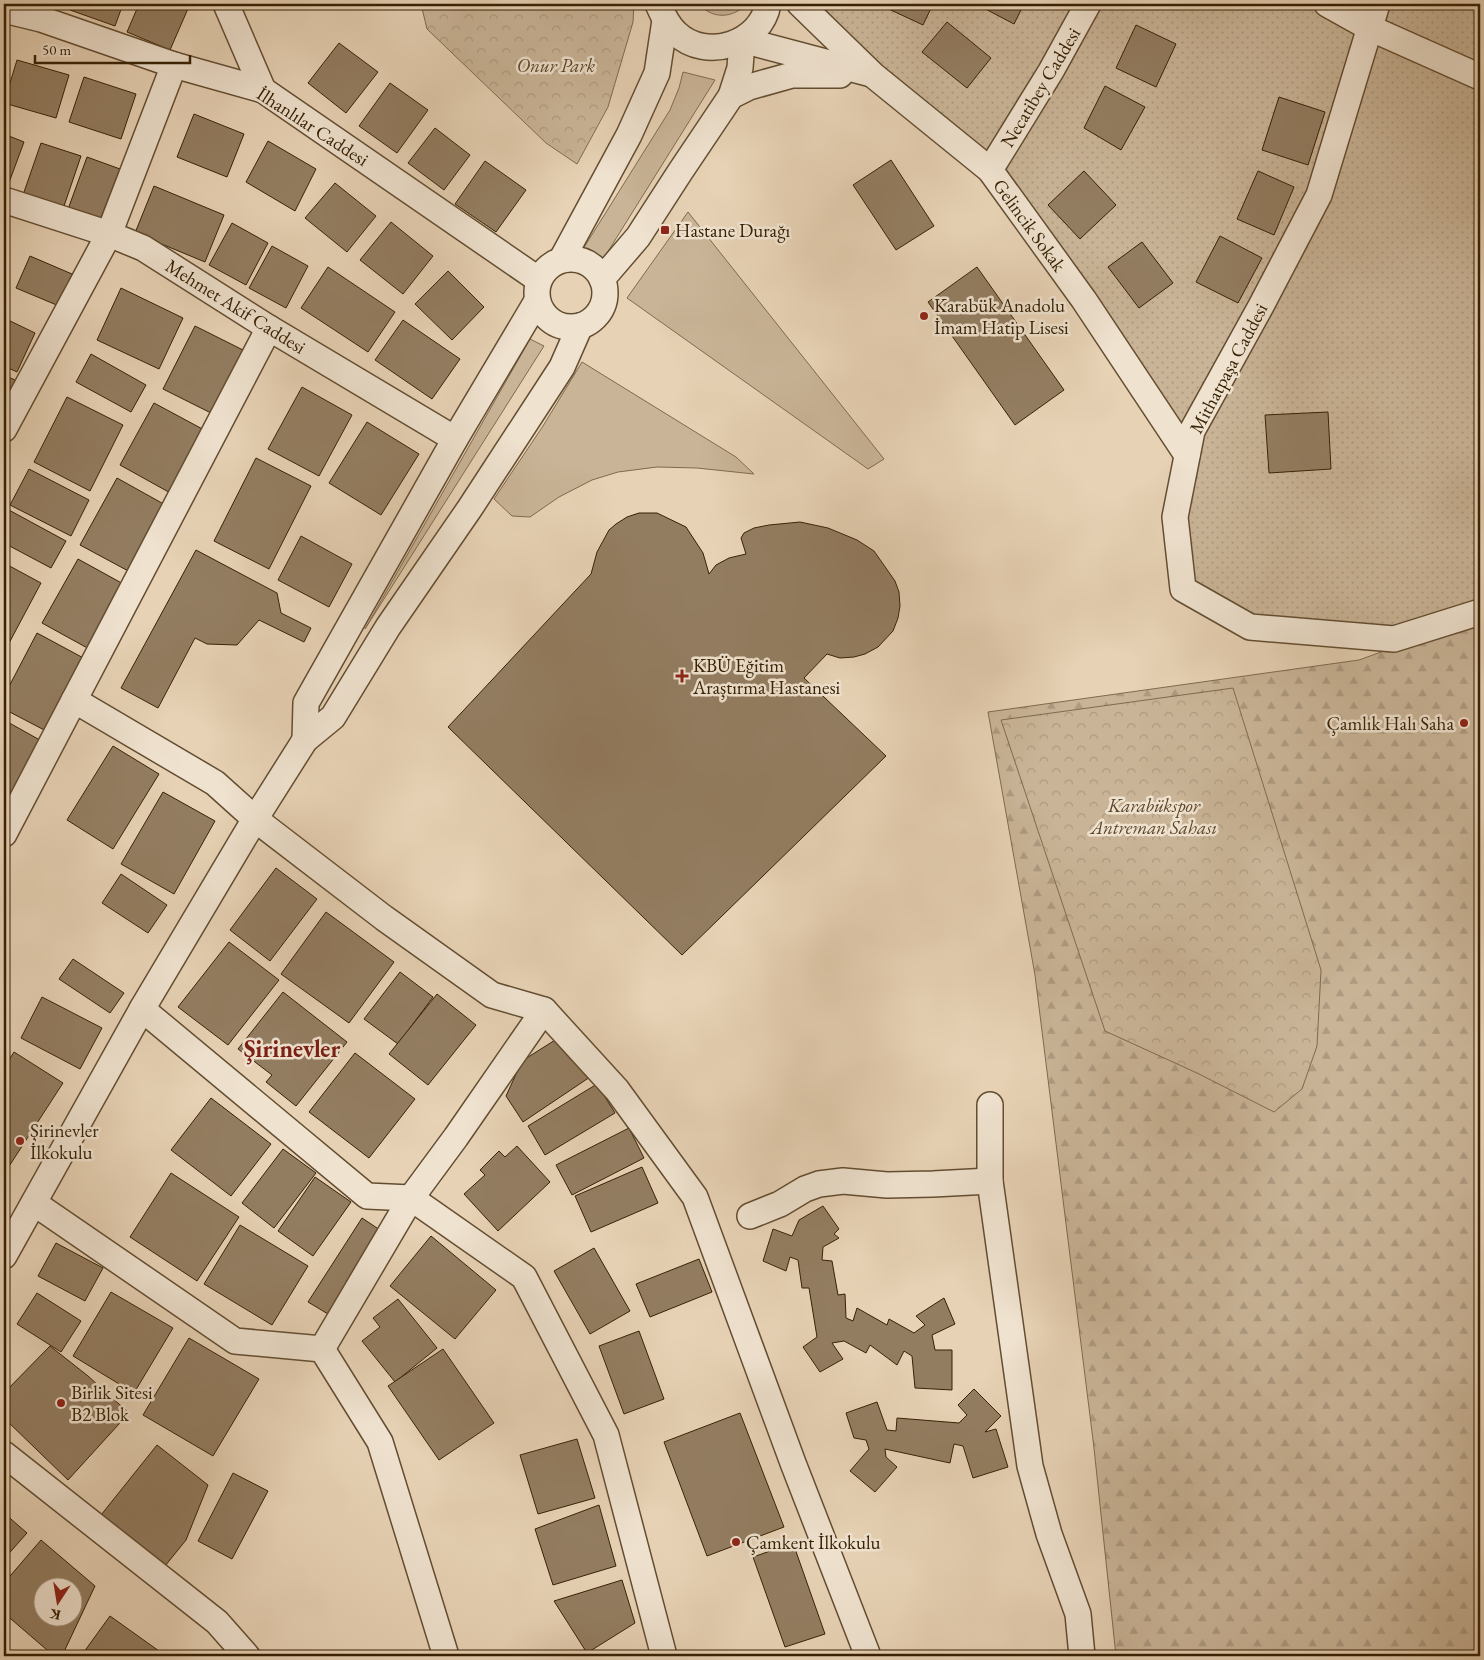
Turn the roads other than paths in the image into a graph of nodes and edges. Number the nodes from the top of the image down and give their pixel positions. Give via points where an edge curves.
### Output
1 (226, 4) edge
2 (768, 4) edge
3 (800, 4) edge
4 (1088, 4) edge
5 (1327, 4) edge
6 (1377, 4) edge
7 (4, 10) edge
8 (661, 12) edge
9 (1370, 28) junction
10 (742, 40) junction
11 (174, 65) junction
12 (873, 74) junction
13 (1480, 77) edge
14 (264, 90) junction
15 (731, 96) junction
16 (990, 170) junction
17 (4, 200) edge
18 (109, 234) junction
19 (562, 259) junction
20 (602, 279) junction
21 (538, 290) junction
22 (580, 326) junction
23 (269, 328) junction
24 (4, 428) edge
25 (455, 439) junction
26 (1187, 455) junction
27 (1480, 612) edge
28 (74, 700) junction
29 (304, 740) junction
30 (255, 819) junction
31 (4, 834) edge
32 (142, 1009) junction
33 (544, 1010) junction
34 (990, 1105) dead end
35 (990, 1180) junction
36 (411, 1198) junction
37 (34, 1203) junction
38 (750, 1216) dead end
39 (6, 1250) edge
40 (322, 1349) junction
41 (4, 1454) edge
42 (658, 1654) edge
43 (247, 1656) edge
44 (446, 1656) edge
45 (868, 1656) edge
46 (1082, 1656) edge

1 - 14 street
2 - 10 street via 760,24
3 - 12 street, Gelincik Sokak
4 - 16 street, Necatibey Caddesi via 1052,71
5 - 9 street
6 - 9 street, Mithatpaşa Caddesi
7 - 11 street, İlhanlılar Caddesi
8 - 10 street via 677,35 693,44 712,48
8 - 19 street via 657,72 629,135
9 - 13 street
9 - 26 street, Mithatpaşa Caddesi via 1320,195 1192,432
10 - 12 street
10 - 15 street via 740,68
11 - 14 street, İlhanlılar Caddesi
11 - 18 street
12 - 15 street via 792,75 749,87
12 - 16 street, Gelincik Sokak
14 - 21 street, İlhanlılar Caddesi
15 - 20 street via 638,237
16 - 26 street, Gelincik Sokak via 1084,300
17 - 18 street, Mehmet Akif Caddesi
18 - 23 street, Mehmet Akif Caddesi via 143,248
18 - 24 street
19 - 20 street via 572,258 590,264
19 - 21 street via 544,270
20 - 22 street via 605,298 602,308 597,316
21 - 22 street via 541,311 548,320 558,325
21 - 25 street
22 - 29 street via 562,367 388,627 333,717
23 - 25 street, Mehmet Akif Caddesi
23 - 28 street
25 - 29 street via 306,703
26 - 27 street, Mithatpaşa Caddesi via 1175,517 1183,589 1250,627 1394,639
28 - 30 street via 215,783
28 - 31 street
29 - 30 street
30 - 32 street
30 - 33 street via 384,918 492,995
32 - 36 street via 367,1196
32 - 37 street
33 - 36 street
33 - 45 street via 617,1090 695,1197
34 - 35 street
35 - 38 street via 896,1185 843,1181 819,1184
35 - 46 street via 1030,1466 1049,1534 1078,1614
36 - 40 street
36 - 42 street via 524,1277 606,1435
37 - 39 street
37 - 40 street via 235,1341
40 - 44 street via 380,1442
41 - 43 street via 217,1622

